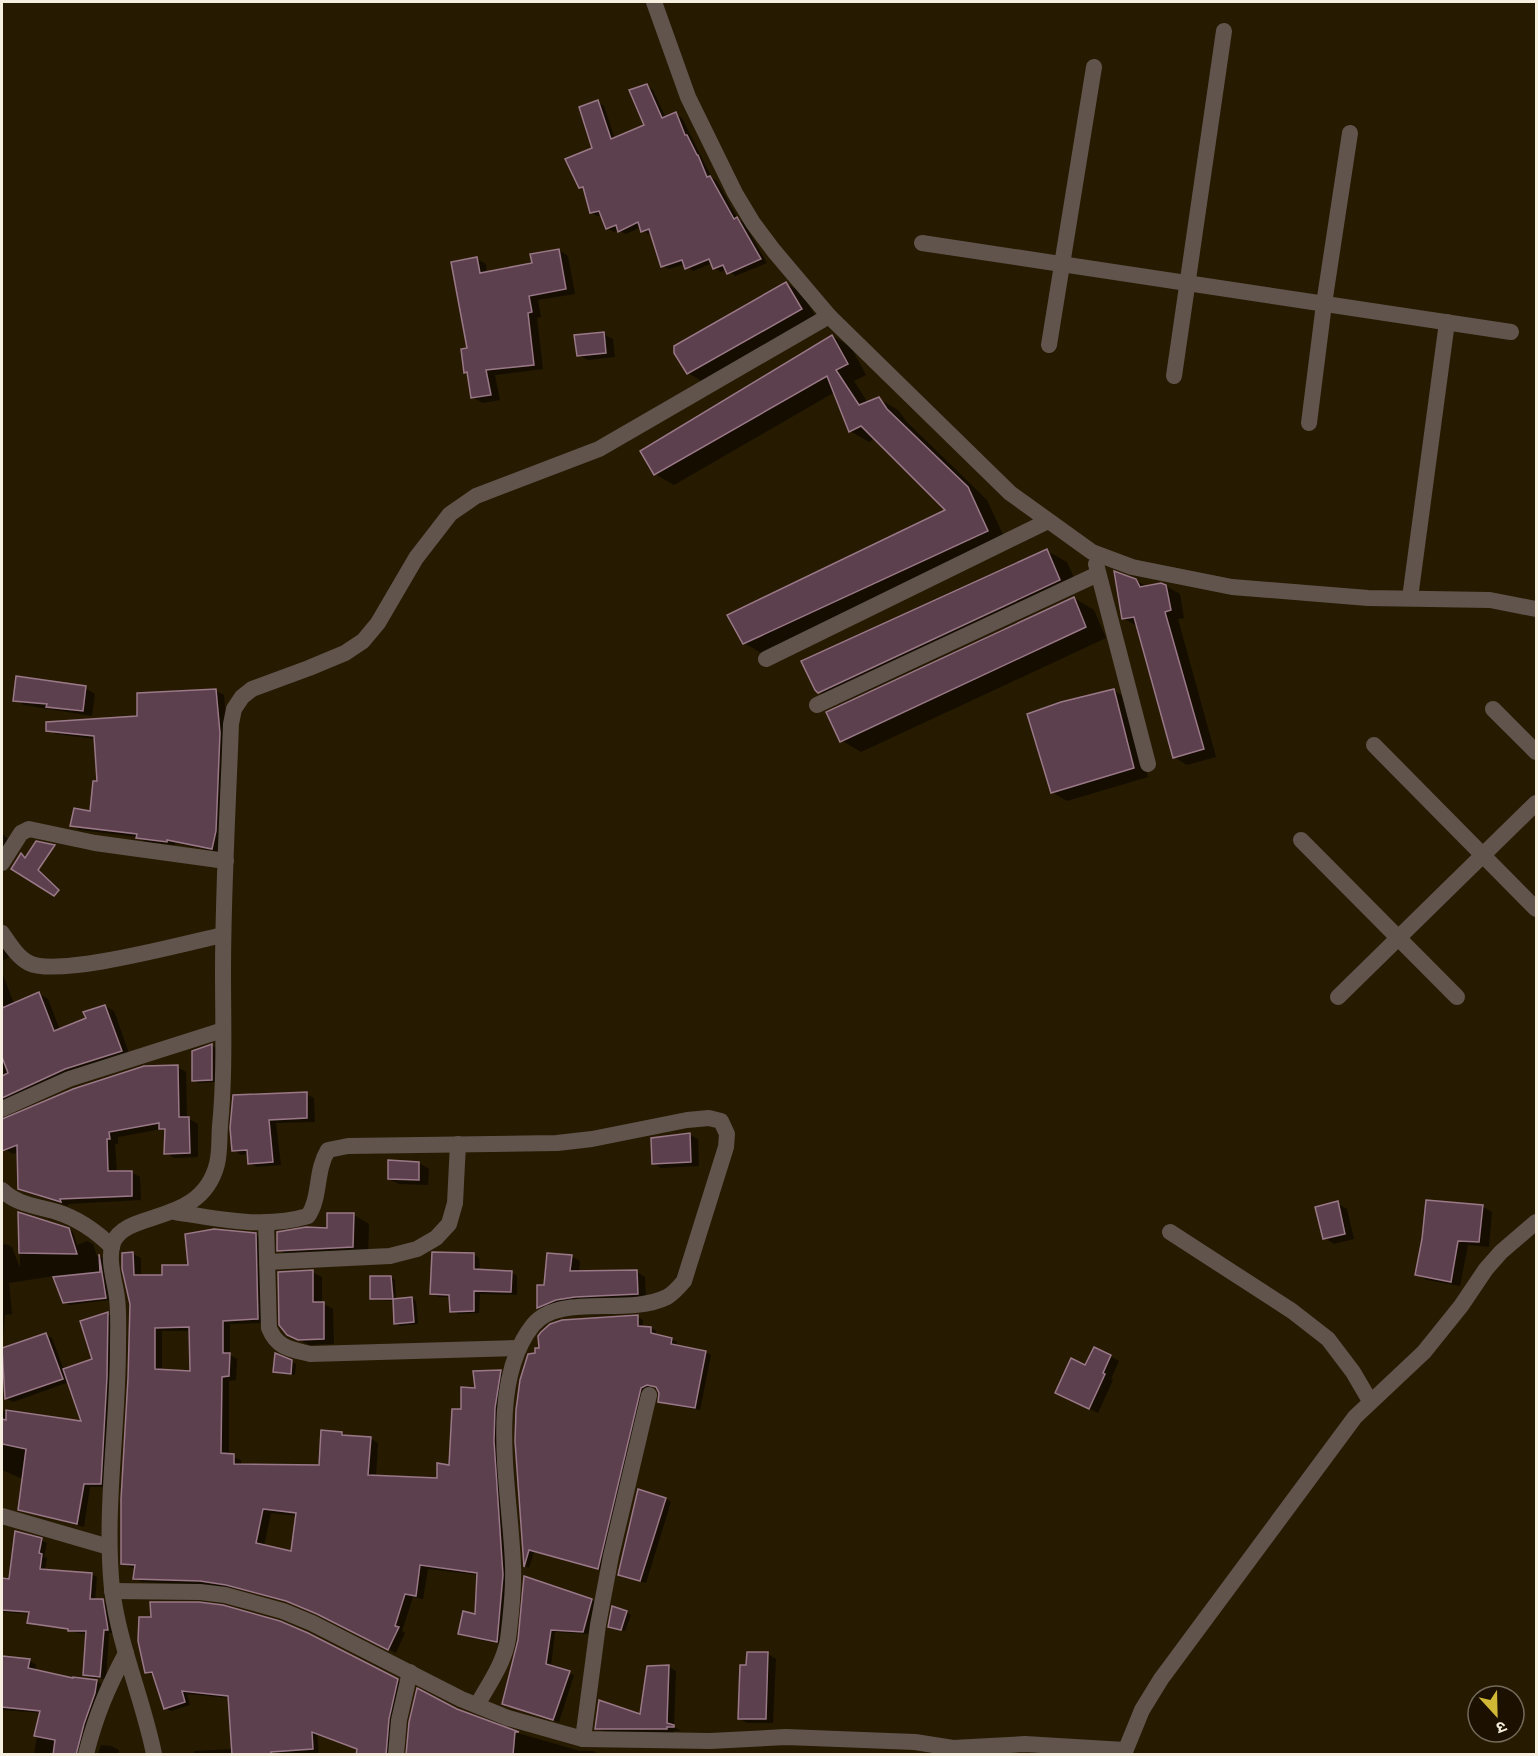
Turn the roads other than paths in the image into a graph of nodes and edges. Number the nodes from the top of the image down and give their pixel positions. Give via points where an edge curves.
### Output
1 (654, 2) edge
2 (1224, 31) dead end
3 (1094, 67) dead end
4 (1350, 133) dead end
5 (922, 243) dead end
6 (1061, 264) junction
7 (1187, 283) junction
8 (1324, 304) junction
9 (829, 316) junction
10 (1447, 322) junction
11 (1511, 332) dead end
12 (1049, 345) dead end
13 (1174, 376) dead end
14 (1309, 423) dead end
15 (1048, 521) junction
16 (1092, 552) junction
17 (1098, 574) junction
18 (1410, 598) junction
19 (1536, 609) edge
20 (766, 659) dead end
21 (818, 705) dead end
22 (1493, 709) dead end
23 (1374, 745) dead end
24 (1536, 752) edge
25 (1148, 764) dead end
26 (1536, 803) edge
27 (1302, 840) dead end
28 (1483, 855) junction
29 (226, 861) junction
30 (2, 863) edge
31 (1536, 909) edge
32 (2, 933) edge
33 (223, 935) junction
34 (1398, 937) junction
35 (1338, 997) dead end
36 (1457, 997) dead end
37 (223, 1030) junction
38 (2, 1109) edge
39 (458, 1144) junction
40 (2, 1190) edge
41 (175, 1212) junction
42 (266, 1222) junction
43 (1536, 1222) edge
44 (1170, 1232) dead end
45 (112, 1247) junction
46 (267, 1262) junction
47 (519, 1348) junction
48 (649, 1395) dead end
49 (1370, 1401) junction
50 (2, 1516) edge
51 (109, 1547) junction
52 (112, 1591) junction
53 (126, 1653) junction
54 (410, 1672) junction
55 (477, 1705) junction
56 (583, 1739) junction
57 (1125, 1753) edge
58 (86, 1755) edge
59 (154, 1755) edge
60 (396, 1755) edge

1 - 9 street via 688,97 735,193 774,251
2 - 7 street
3 - 6 street
4 - 8 street
5 - 6 street
6 - 7 street
6 - 12 street
7 - 8 street
7 - 13 street
8 - 10 street
8 - 14 street
9 - 15 street via 1010,493
9 - 29 street via 599,449 476,496 450,514 363,641 345,653 266,682 243,697 234,709 231,724
10 - 11 street
10 - 18 street
15 - 16 street
15 - 20 street
16 - 17 street
16 - 18 street via 1132,567 1232,587
17 - 21 street
17 - 25 street
18 - 19 street via 1490,600
22 - 24 street
23 - 28 street
26 - 28 street
27 - 34 street
28 - 31 street
28 - 34 street
29 - 30 street via 95,843 29,829 21,833
29 - 33 street
32 - 33 street via 27,962 40,968 62,968
33 - 37 street
34 - 35 street
34 - 36 street
37 - 38 street via 69,1079
37 - 41 street via 223,1098 217,1163 209,1184 195,1200
39 - 42 street via 348,1146 328,1150 321,1161 315,1206 308,1216
39 - 46 street via 455,1203 449,1224 436,1238 417,1249 390,1256
39 - 47 street via 557,1143 709,1118 721,1121 727,1134 684,1281 670,1296 629,1307 557,1309 532,1326
40 - 45 street via 16,1201 79,1221
41 - 42 street via 234,1222
41 - 45 street via 129,1227 116,1237
42 - 46 street
43 - 49 street via 1486,1269 1424,1352
44 - 49 street via 1328,1339
45 - 51 street via 118,1348
46 - 47 street via 269,1328 274,1340 287,1348 309,1354
47 - 55 street via 507,1385 504,1414 513,1567 508,1632 499,1668
48 - 56 street via 611,1556
49 - 57 street via 1161,1679 1142,1710
50 - 51 street
51 - 52 street
52 - 53 street
52 - 54 street via 200,1592 254,1602 312,1623
53 - 58 street via 104,1694
53 - 59 street
54 - 55 street
54 - 60 street
55 - 56 street
56 - 57 street via 710,1741 786,1737 915,1742 952,1748 1025,1744

